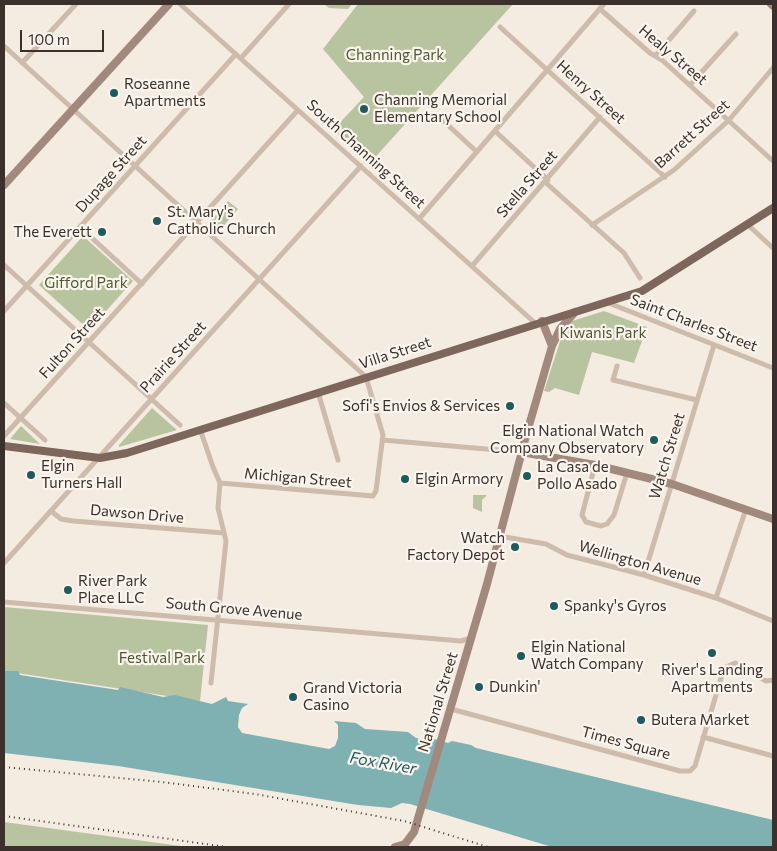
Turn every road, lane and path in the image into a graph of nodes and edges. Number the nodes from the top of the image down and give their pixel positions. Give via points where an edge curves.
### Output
1 (76, 4) edge
2 (169, 4) edge
3 (180, 4) edge
4 (288, 4) edge
5 (602, 6) edge
6 (694, 11) dead end
7 (500, 27) dead end
8 (736, 34) dead end
9 (4, 46) edge
10 (238, 56) junction
11 (656, 56) junction
12 (22, 62) junction
13 (773, 68) edge
14 (547, 70) junction
15 (690, 85) junction
16 (72, 110) junction
17 (298, 110) junction
18 (438, 116) dead end
19 (600, 117) junction
20 (729, 120) junction
21 (495, 131) junction
22 (477, 152) junction
23 (773, 161) edge
24 (135, 166) junction
25 (361, 166) junction
26 (665, 177) junction
27 (547, 181) junction
28 (4, 185) edge
29 (773, 208) edge
30 (419, 219) junction
31 (197, 224) junction
32 (592, 225) junction
33 (748, 225) junction
34 (80, 227) junction
35 (773, 248) edge
36 (4, 265) edge
37 (472, 266) junction
38 (640, 278) dead end
39 (260, 280) junction
40 (142, 284) junction
41 (27, 286) junction
42 (605, 302) junction
43 (4, 311) edge
44 (576, 311) junction
45 (538, 322) junction
46 (89, 342) junction
47 (714, 345) junction
48 (552, 346) junction
49 (617, 366) dead end
50 (773, 368) edge
51 (366, 377) junction
52 (318, 392) junction
53 (152, 400) junction
54 (697, 400) junction
55 (4, 402) edge
56 (21, 418) junction
57 (180, 425) dead end
58 (200, 429) junction
59 (4, 436) edge
60 (45, 440) dead end
61 (382, 440) junction
62 (4, 446) edge
63 (521, 452) junction
64 (100, 458) junction
65 (338, 460) dead end
66 (595, 465) junction
67 (627, 473) junction
68 (220, 483) junction
69 (672, 484) junction
70 (746, 509) junction
71 (51, 512) junction
72 (773, 519) edge
73 (224, 532) junction
74 (499, 536) junction
75 (4, 563) edge
76 (644, 575) junction
77 (716, 598) junction
78 (4, 602) edge
79 (218, 620) junction
80 (773, 620) edge
81 (470, 642) junction
82 (773, 680) edge
83 (211, 683) dead end
84 (451, 709) junction
85 (703, 738) junction
86 (773, 756) edge
87 (395, 847) edge

1 - 12 street
2 - 16 street
3 - 10 street, South Channing Street
4 - 10 street, Dupage Street
5 - 11 street, Healy Street
5 - 14 street
6 - 11 street
7 - 14 street, Henry Street
8 - 15 street
9 - 12 street
10 - 17 street, South Channing Street
10 - 24 street, Dupage Street
11 - 15 street, Healy Street
12 - 16 street
13 - 20 street, Barrett Street
14 - 19 street, Henry Street
14 - 21 street
15 - 20 street, Healy Street
16 - 24 street
16 - 28 street
17 - 25 street, South Channing Street
17 - 31 street, Fulton Street
18 - 22 street
19 - 26 street, Henry Street
19 - 27 street, Stella Street
20 - 23 street, Healy Street
20 - 26 street, Barrett Street
21 - 22 street
21 - 27 street
22 - 30 street
24 - 31 street
24 - 34 street, Dupage Street
25 - 30 street, South Channing Street
25 - 39 street, Prairie Street
26 - 32 street, Barrett Street
27 - 32 street
27 - 37 street, Stella Street
29 - 33 main road, Villa Street
30 - 37 street, South Channing Street
31 - 39 street
31 - 40 street, Fulton Street
32 - 38 street via 625,254
33 - 35 street
33 - 42 main road, Villa Street via 653,286
34 - 40 street
34 - 41 street, Dupage Street
36 - 41 street
37 - 45 street, South Channing Street
39 - 51 street
39 - 53 street, Prairie Street
40 - 46 street, Fulton Street
41 - 43 street, Dupage Street
41 - 46 street
42 - 44 main road, Villa Street
42 - 47 street, Saint Charles Street
44 - 45 main road, Villa Street
44 - 48 street, National Street via 560,329
45 - 48 street
45 - 51 main road, Villa Street
46 - 53 street
46 - 56 street, Fulton Street
47 - 50 street, Saint Charles Street
47 - 54 street, Watch Street
48 - 63 street, National Street
49 - 54 street via 613,380
51 - 52 main road, Villa Street
51 - 61 street
52 - 58 main road, Villa Street
52 - 65 street
53 - 57 street
53 - 64 street, Prairie Street
54 - 69 street, Watch Street
55 - 56 street
56 - 59 street, Fulton Street
56 - 60 street
58 - 64 main road, Villa Street via 127,453
58 - 68 street
61 - 63 street
61 - 68 street, Michigan Street via 373,496
62 - 64 main road, Villa Street
63 - 66 street
63 - 74 street, National Street
64 - 71 street, Prairie Street
66 - 67 street
66 - 67 street via 582,515 586,522 601,526 614,515
67 - 69 street
68 - 73 street via 218,508
69 - 70 street
69 - 76 street, Watch Street
70 - 72 street
70 - 77 street
71 - 73 street, Dawson Drive via 67,520
71 - 75 street, Prairie Street
73 - 79 street via 226,542
74 - 76 street, Wellington Avenue via 546,544 568,555
74 - 81 street, National Street
76 - 77 street, Wellington Avenue
77 - 80 street, Wellington Avenue
78 - 79 street, South Grove Avenue
79 - 81 street, South Grove Avenue
79 - 83 street
81 - 84 street, National Street
82 - 85 street via 766,681 738,664 727,665 722,671
84 - 85 street, Times Square via 680,771 690,771 696,766
84 - 87 street, National Street via 414,832 410,839
85 - 86 street

